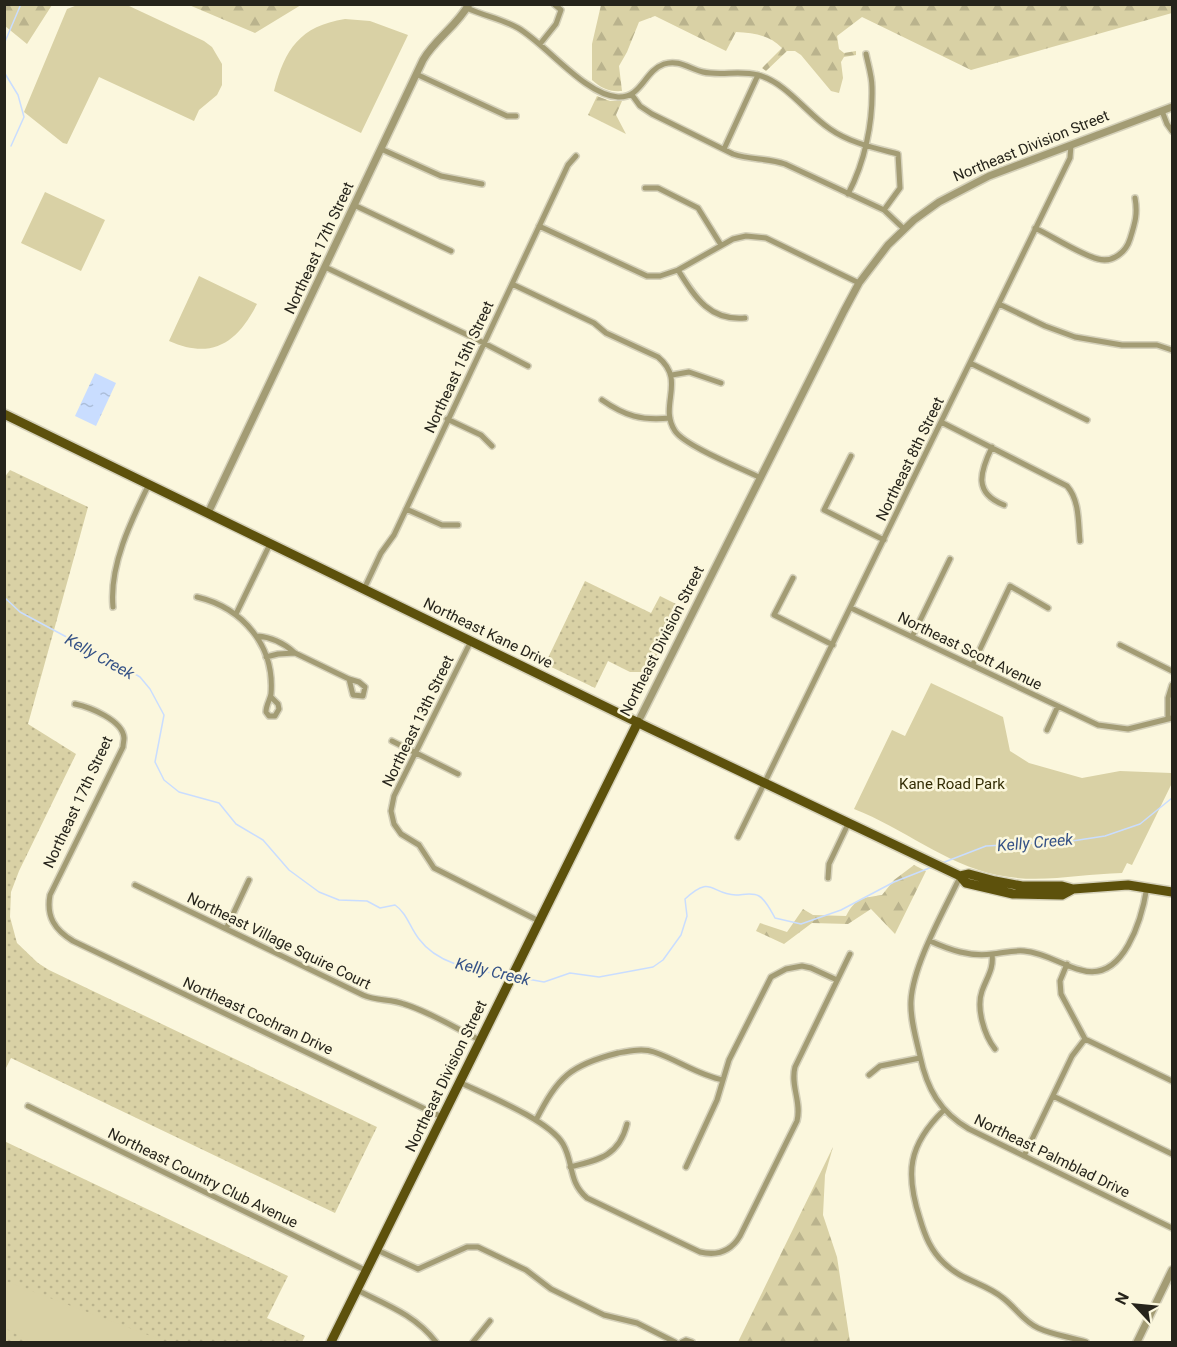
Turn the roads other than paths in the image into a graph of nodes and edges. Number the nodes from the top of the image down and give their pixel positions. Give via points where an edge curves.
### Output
1 (554, 4) edge
2 (468, 6) edge
3 (540, 44) junction
4 (866, 54) dead end
5 (416, 74) junction
6 (758, 75) junction
7 (632, 95) junction
8 (1173, 107) edge
9 (1162, 111) junction
10 (516, 116) dead end
11 (1173, 131) edge
12 (865, 145) junction
13 (1071, 145) junction
14 (381, 148) junction
15 (724, 148) junction
16 (576, 156) dead end
17 (482, 184) dead end
18 (645, 188) dead end
19 (848, 194) junction
20 (1135, 198) dead end
21 (354, 205) junction
22 (884, 210) junction
23 (539, 226) junction
24 (1035, 228) junction
25 (904, 229) junction
26 (721, 245) junction
27 (451, 250) dead end
28 (325, 267) junction
29 (678, 270) junction
30 (859, 283) junction
31 (512, 284) junction
32 (999, 304) junction
33 (745, 318) dead end
34 (483, 344) junction
35 (1173, 350) edge
36 (970, 363) junction
37 (528, 366) dead end
38 (672, 375) junction
39 (721, 383) dead end
40 (602, 400) dead end
41 (4, 414) edge
42 (670, 418) junction
43 (447, 419) junction
44 (1087, 420) dead end
45 (941, 422) junction
46 (492, 446) dead end
47 (992, 447) junction
48 (851, 456) dead end
49 (760, 478) junction
50 (149, 484) junction
51 (1005, 505) dead end
52 (406, 509) junction
53 (208, 513) junction
54 (458, 525) dead end
55 (884, 540) junction
56 (1080, 541) dead end
57 (270, 544) junction
58 (950, 559) dead end
59 (792, 578) dead end
60 (364, 589) junction
61 (197, 597) dead end
62 (113, 607) dead end
63 (851, 608) junction
64 (1048, 608) dead end
65 (236, 614) junction
66 (257, 636) junction
67 (912, 637) junction
68 (471, 641) junction
69 (833, 645) junction
70 (1120, 645) dead end
71 (295, 653) junction
72 (266, 657) junction
73 (972, 664) junction
74 (1173, 671) edge
75 (349, 680) dead end
76 (1173, 685) edge
77 (271, 697) dead end
78 (75, 704) dead end
79 (1058, 706) junction
80 (1170, 718) edge
81 (638, 722) junction
82 (1047, 730) dead end
83 (392, 741) dead end
84 (416, 753) junction
85 (458, 774) dead end
86 (766, 783) junction
87 (849, 822) junction
88 (738, 837) dead end
89 (960, 876) junction
90 (828, 878) dead end
91 (249, 880) dead end
92 (135, 885) dead end
93 (1147, 887) junction
94 (1173, 892) edge
95 (539, 921) junction
96 (226, 929) junction
97 (63, 935) joint
98 (930, 940) junction
99 (850, 954) dead end
100 (992, 954) junction
101 (1067, 964) junction
102 (837, 980) junction
103 (1085, 1039) junction
104 (480, 1040) junction
105 (995, 1049) dead end
106 (920, 1059) junction
107 (869, 1075) dead end
108 (723, 1080) junction
109 (459, 1082) junction
110 (1173, 1082) edge
111 (1053, 1096) junction
112 (28, 1106) dead end
113 (944, 1110) junction
114 (442, 1117) junction
115 (536, 1120) junction
116 (627, 1124) dead end
117 (1173, 1154) edge
118 (1024, 1155) junction
119 (570, 1167) junction
120 (686, 1167) dead end
121 (1173, 1228) edge
122 (377, 1250) junction
123 (726, 1250) junction
124 (730, 1257) dead end
125 (367, 1270) junction
126 (1173, 1270) edge
127 (357, 1290) junction
128 (490, 1321) dead end
129 (331, 1342) edge
130 (436, 1342) edge
131 (473, 1342) edge
132 (675, 1342) edge
133 (682, 1342) edge
134 (692, 1342) edge
135 (1086, 1342) edge
136 (1137, 1342) edge

1 - 3 street via 561,10 559,18
2 - 3 street via 486,17 512,24
2 - 5 street, Northeast 17th Street via 431,47
3 - 7 street via 599,91 617,97
4 - 12 street via 872,86
5 - 10 street via 507,116
5 - 14 street, Northeast 17th Street
6 - 7 street via 702,72 670,63 653,70
6 - 12 street via 785,89 830,129
6 - 15 street
7 - 15 street via 651,114
8 - 9 street, Northeast Division Street
9 - 11 street
9 - 13 street, Northeast Division Street
12 - 19 street via 858,175
12 - 22 street via 898,154 900,188
13 - 24 street, Northeast 8th Street via 1070,158
13 - 25 street, Northeast Division Street via 968,186
14 - 17 street via 441,176
14 - 21 street, Northeast 17th Street
15 - 19 street via 743,158 785,164
16 - 23 street, Northeast 15th Street
18 - 26 street via 658,188 698,208
19 - 22 street
20 - 24 street via 1138,212 1128,244 1112,258 1098,259
21 - 27 street
21 - 28 street, Northeast 17th Street
22 - 25 street
23 - 29 street via 640,274 660,276
23 - 31 street, Northeast 15th Street
24 - 32 street, Northeast 8th Street
25 - 30 street, Northeast Division Street
26 - 29 street
26 - 30 street via 746,236 766,238
28 - 34 street
28 - 53 street, Northeast 17th Street
29 - 33 street via 695,297 708,308 734,319
30 - 49 street, Northeast Division Street
31 - 34 street, Northeast 15th Street
31 - 38 street via 658,357
32 - 35 street via 1075,337
32 - 36 street, Northeast 8th Street
34 - 37 street
34 - 43 street, Northeast 15th Street
36 - 44 street
36 - 45 street, Northeast 8th Street
38 - 39 street via 689,372
38 - 42 street
40 - 42 street via 640,419
41 - 50 main road, Northeast Kane Drive
42 - 49 street via 682,439
43 - 46 street via 481,435
43 - 52 street, Northeast 15th Street
45 - 47 street
45 - 55 street, Northeast 8th Street
47 - 51 street via 983,466 982,482 989,496
47 - 56 street via 1067,486 1075,497
48 - 55 street via 824,510
49 - 81 street, Northeast Division Street
50 - 53 main road, Northeast Kane Drive
50 - 62 street via 124,539 111,590
52 - 54 street via 442,525
52 - 60 street, Northeast 15th Street
53 - 57 main road, Northeast Kane Drive
55 - 63 street, Northeast 8th Street
57 - 60 main road, Northeast Kane Drive
57 - 65 street
58 - 67 street
59 - 69 street via 774,615
60 - 68 main road, Northeast Kane Drive
61 - 65 street
63 - 67 street, Northeast Scott Avenue
63 - 69 street, Northeast 8th Street
64 - 73 street via 1010,586
65 - 66 street
66 - 71 street via 270,638
66 - 72 street
67 - 73 street, Northeast Scott Avenue
68 - 81 main road, Northeast Kane Drive
68 - 84 street, Northeast 13th Street
69 - 86 street, Northeast 8th Street
70 - 74 street
71 - 72 street
71 - 75 street
72 - 77 street
73 - 79 street, Northeast Scott Avenue
76 - 80 street via 1168,698
78 - 97 street, Northeast 17th Street via 89,707 117,724 124,737 123,747 50,895 51,917
79 - 80 street, Northeast Scott Avenue via 1098,724 1121,729
79 - 82 street
81 - 86 main road, Northeast Kane Drive
81 - 95 main road, Northeast Division Street
83 - 84 street
84 - 85 street
84 - 95 street, Northeast 13th Street via 394,796 391,811 397,829 419,845 434,868
86 - 87 main road, Northeast Kane Drive
86 - 88 street, Northeast 8th Street
87 - 89 main road, Northeast Kane Drive
87 - 90 street via 829,864
89 - 93 main road, Northeast Kane Drive via 966,883 1013,894 1062,895 1073,889 1117,885
89 - 98 street, Northeast Palmblad Drive
91 - 96 street
92 - 96 street, Northeast Village Squire Court
93 - 94 main road, Northeast Kane Drive
93 - 101 street via 1139,922 1116,962 1089,972
95 - 104 main road, Northeast Division Street
96 - 104 street, Northeast Village Squire Court via 372,999 414,1008
97 - 114 street, Northeast Cochran Drive
98 - 100 street via 959,952
98 - 106 street, Northeast Palmblad Drive via 911,999
99 - 102 street
100 - 101 street via 1030,952
100 - 105 street via 992,968 980,1004 987,1039
101 - 103 street via 1060,981 1061,994
102 - 108 street via 802,966 771,977 729,1060
102 - 123 street via 795,1067 792,1080 799,1107 797,1121 740,1236
103 - 110 street
103 - 111 street via 1072,1056
104 - 109 main road, Northeast Division Street
106 - 107 street via 880,1066
106 - 113 street, Northeast Palmblad Drive via 929,1087
108 - 115 street via 710,1078 654,1052 628,1051 573,1070 554,1089
108 - 120 street
109 - 114 main road, Northeast Division Street
109 - 115 street
111 - 117 street
111 - 118 street
112 - 125 street, Northeast Country Club Avenue
113 - 118 street, Northeast Palmblad Drive via 969,1129
113 - 135 street via 921,1138 911,1176 914,1200 933,1251 956,1274 1004,1298 1036,1327
114 - 122 main road, Northeast Division Street
115 - 119 street via 563,1143
116 - 119 street via 624,1138 616,1148 590,1162
118 - 121 street, Northeast Palmblad Drive
119 - 123 street via 577,1188 593,1201 700,1252
122 - 125 main road, Northeast Division Street
122 - 132 street via 418,1269 467,1247 478,1247 594,1310 637,1323
123 - 124 street
125 - 127 main road, Northeast Division Street
126 - 136 street
127 - 129 main road, Northeast Division Street
127 - 130 street via 410,1316
128 - 131 street
133 - 134 street

